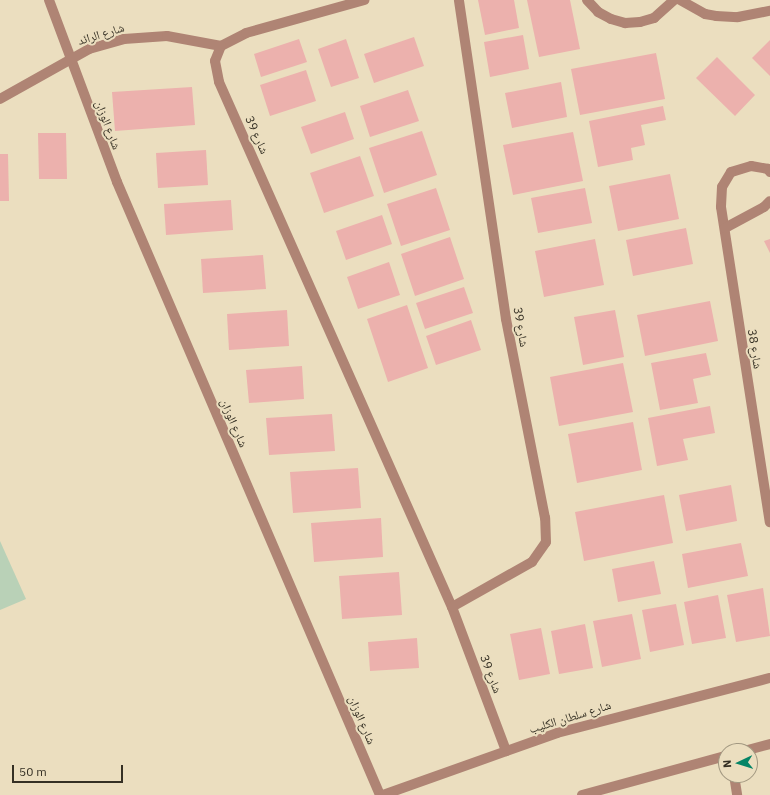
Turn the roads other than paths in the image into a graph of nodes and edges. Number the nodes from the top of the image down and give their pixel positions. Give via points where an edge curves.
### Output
1 (49, 0) edge
2 (364, 0) edge
3 (459, 0) edge
4 (587, 0) edge
5 (674, 0) edge
6 (680, 0) edge
7 (770, 11) edge
8 (221, 46) junction
9 (69, 59) junction
10 (0, 99) edge
11 (770, 172) edge
12 (770, 201) edge
13 (725, 228) junction
14 (770, 522) edge
15 (452, 607) junction
16 (770, 678) edge
17 (770, 744) edge
18 (758, 747) edge
19 (506, 751) junction
20 (718, 758) edge
21 (735, 783) edge
22 (381, 795) edge
23 (582, 795) edge
24 (737, 795) edge

1 - 9 street, شارع الوزان
2 - 8 street via 246,33
3 - 15 street, شارع 39 via 506,319 545,518 546,542 532,562
4 - 5 street via 598,12 625,23 654,18
6 - 7 street via 705,14 716,16 738,16
8 - 9 street, شارع الرائد via 167,36 140,37 89,49
8 - 15 street, شارع 39 via 215,61 219,82
9 - 10 street, شارع الرائد
9 - 22 street, شارع الوزان via 117,182
11 - 13 street, شارع 38 via 768,169 751,166 731,172 722,187 721,207
12 - 13 street via 764,207
13 - 14 street, شارع 38
15 - 19 street, شارع 39
16 - 19 street, شارع سلطان الكليب via 597,722
17 - 18 street
19 - 22 street, شارع سلطان الكليب
20 - 23 street
21 - 24 street

